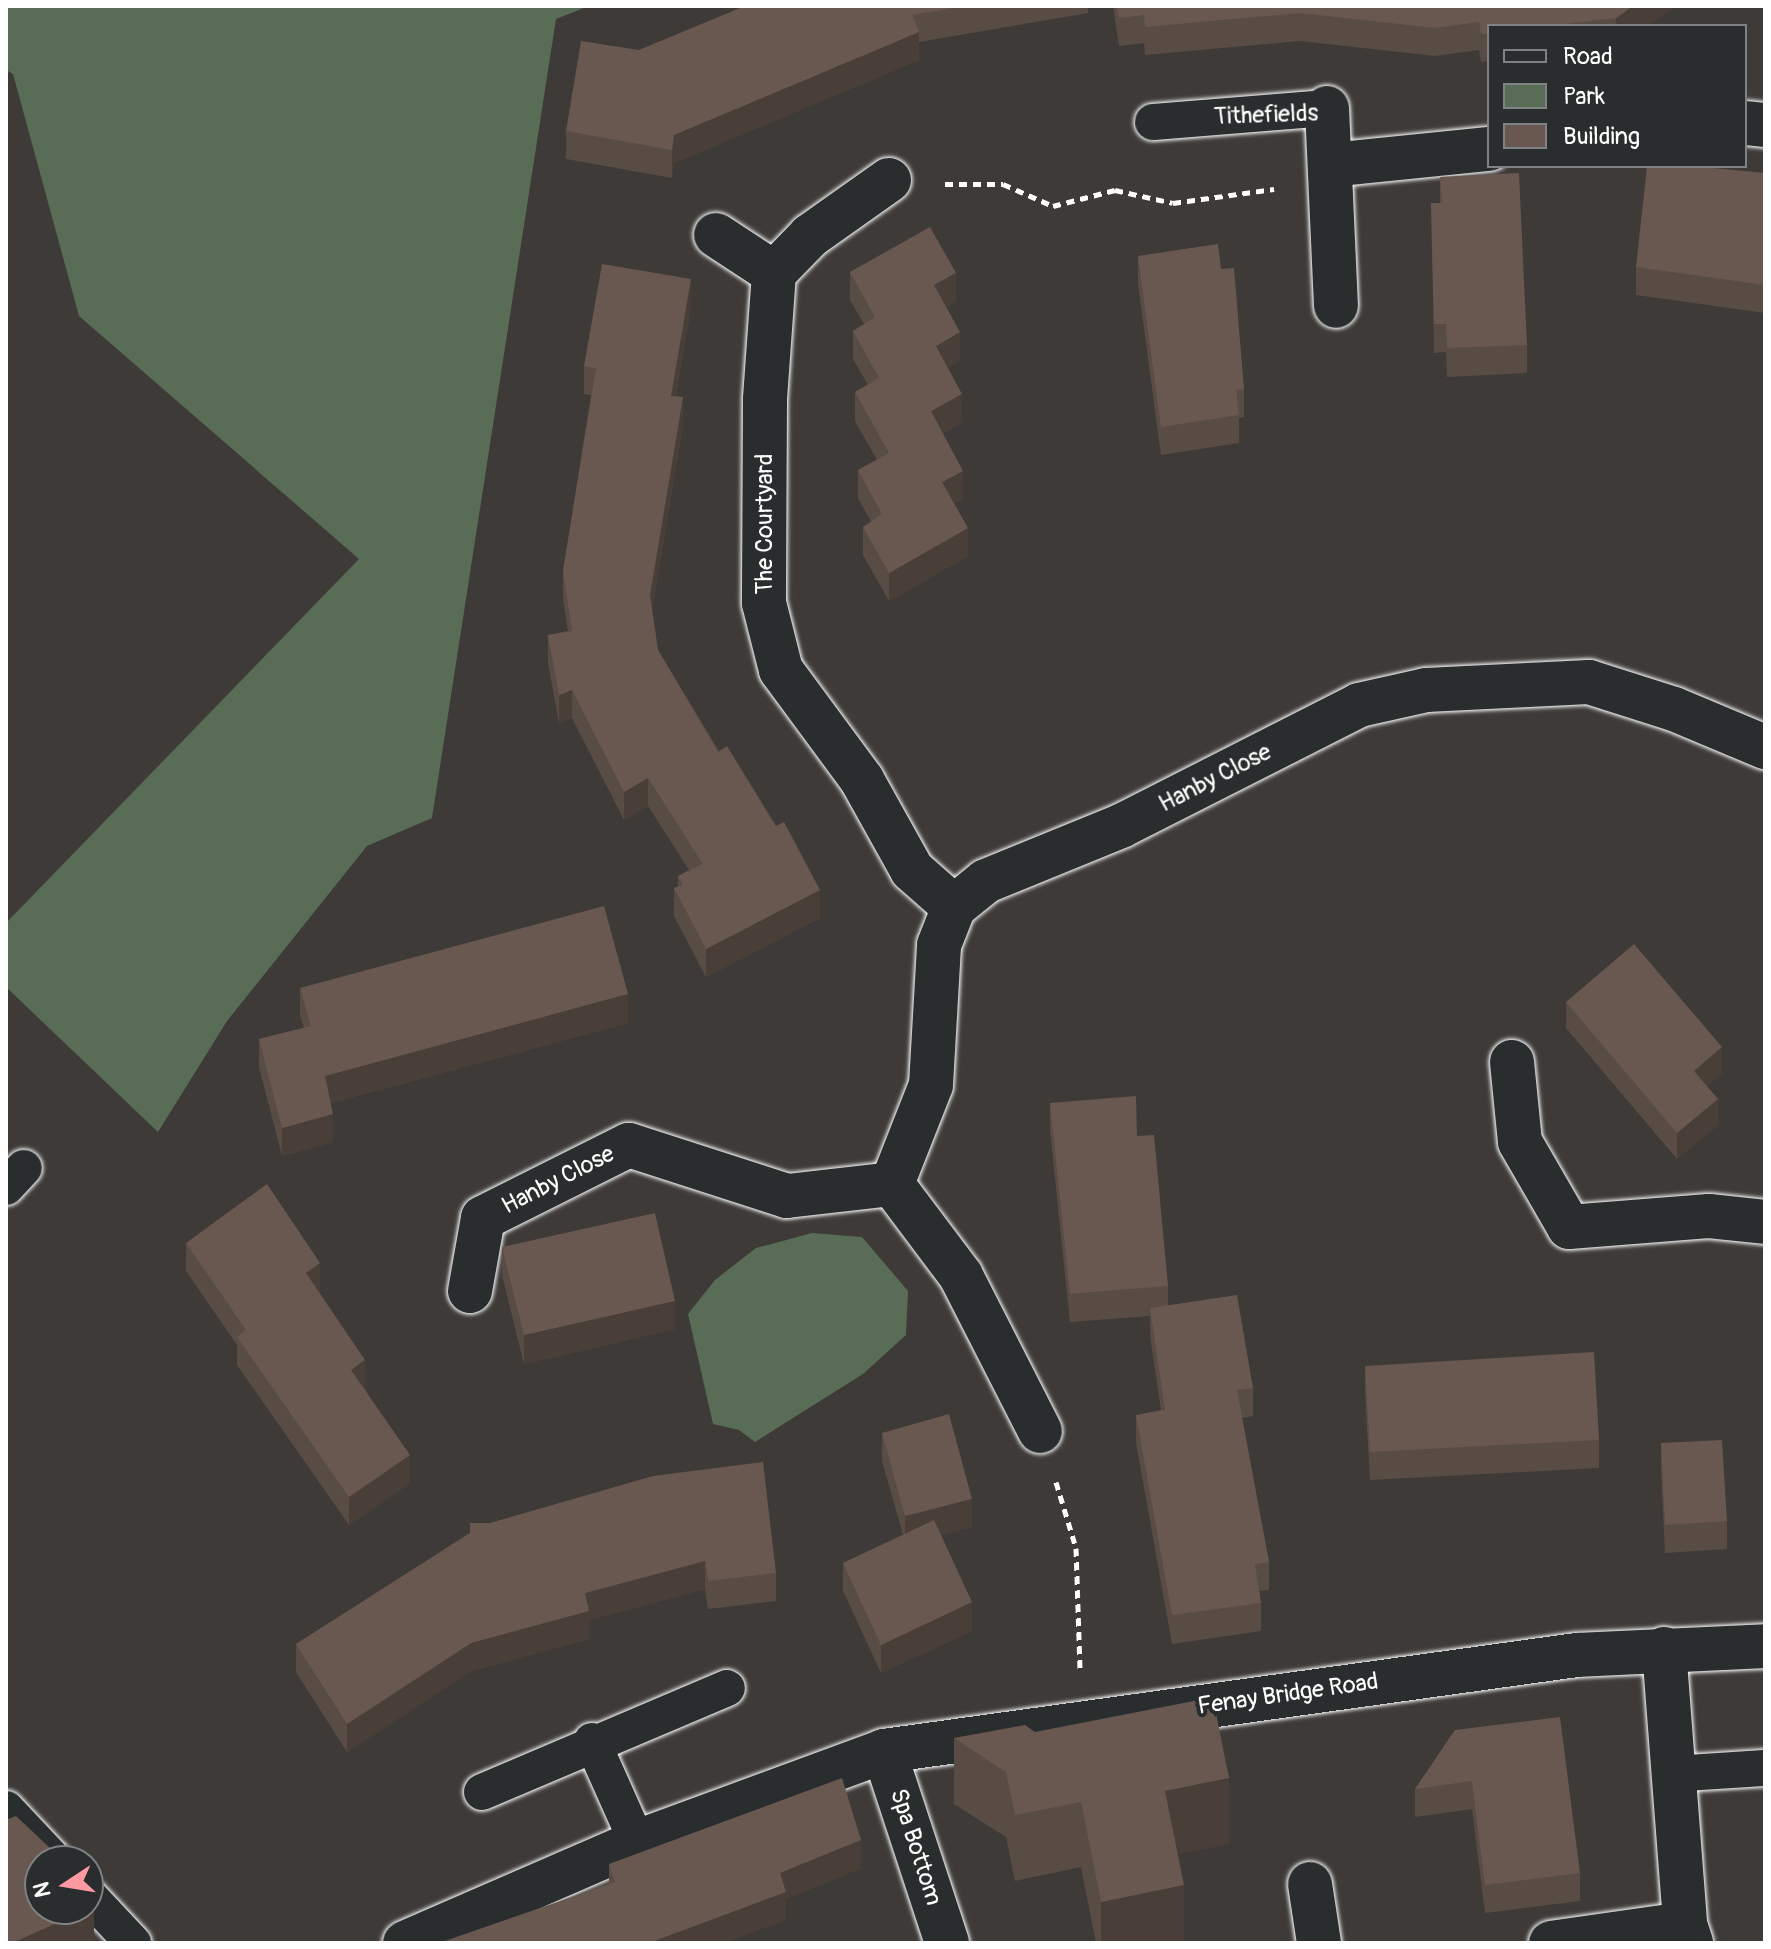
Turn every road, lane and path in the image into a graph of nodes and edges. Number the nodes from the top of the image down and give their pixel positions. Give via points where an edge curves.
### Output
1 (1327, 108) joint
2 (1153, 122) dead end
3 (1487, 149) edge
4 (1330, 175) junction
5 (889, 180) joint
6 (716, 235) dead end
7 (774, 273) junction
8 (1336, 306) dead end
9 (1765, 747) edge
10 (954, 907) junction
11 (1512, 1062) dead end
12 (892, 1184) junction
13 (1765, 1222) edge
14 (470, 1291) dead end
15 (1040, 1431) joint
16 (1765, 1646) edge
17 (1664, 1649) junction
18 (727, 1688) dead end
19 (1082, 1721) junction
20 (592, 1741) junction
21 (884, 1751) junction
22 (1765, 1768) edge
23 (1672, 1774) junction
24 (482, 1792) dead end
25 (6, 1809) edge
26 (637, 1842) junction
27 (40, 1845) edge
28 (1310, 1884) dead end
29 (104, 1912) edge
30 (1688, 1934) edge
31 (133, 1943) edge
32 (405, 1943) edge
33 (947, 1943) edge
34 (1319, 1943) edge
35 (1551, 1943) edge

1 - 2 lane, Tithefields
1 - 4 street, Tithefields
3 - 4 street
4 - 5 path via 1173,203 1115,190 1053,206 1003,184
4 - 8 street, Tithefields
5 - 7 street via 810,236
6 - 7 street
7 - 10 street, The Courtyard via 765,400 764,603 781,670 862,780 912,870
9 - 10 street, Hanby Close via 1674,709 1589,682 1426,690 1359,705 1121,826 986,881
10 - 12 street, Hanby Close via 939,945 931,1085
11 - 13 street via 1520,1142 1569,1227 1709,1216
12 - 14 street, Hanby Close via 787,1196 629,1145 483,1218
12 - 15 street via 961,1276
15 - 19 path via 1076,1548
16 - 17 street, Fenay Bridge Road
17 - 19 street, Fenay Bridge Road via 1577,1655
17 - 23 street
18 - 20 lane
19 - 21 street, Fenay Bridge Road
20 - 24 lane
20 - 26 lane
21 - 26 street, Fenay Bridge Road
21 - 33 street, Spa Bottom
22 - 23 lane
23 - 30 street
25 - 27 lane
26 - 32 street, Fenay Bridge Road
28 - 34 street
29 - 31 lane
30 - 35 street

